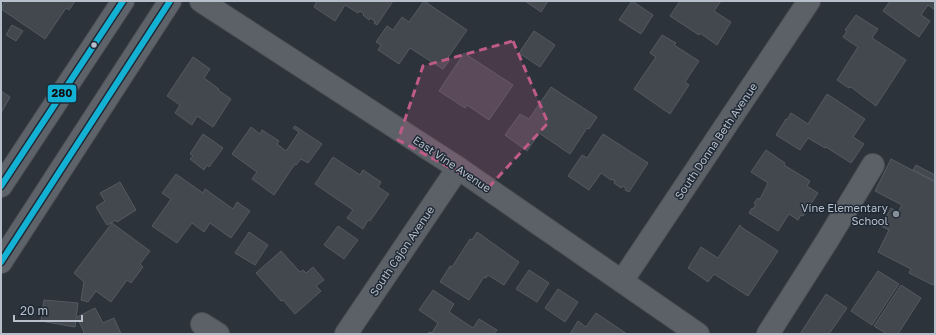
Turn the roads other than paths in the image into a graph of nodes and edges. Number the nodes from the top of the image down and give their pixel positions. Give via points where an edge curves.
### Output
1 (123, 1) edge
2 (170, 1) edge
3 (201, 1) edge
4 (810, 1) edge
5 (873, 165) dead end
6 (458, 168) junction
7 (1, 186) edge
8 (1, 262) edge
9 (622, 281) junction
10 (346, 334) edge
11 (698, 334) edge
12 (768, 334) edge

1 - 7 main road
2 - 8 main road
3 - 6 street, East Vine Avenue
4 - 9 street, South Donna Beth Avenue
5 - 12 street
6 - 9 street, East Vine Avenue
6 - 10 street, South Cajon Avenue
9 - 11 street, East Vine Avenue

